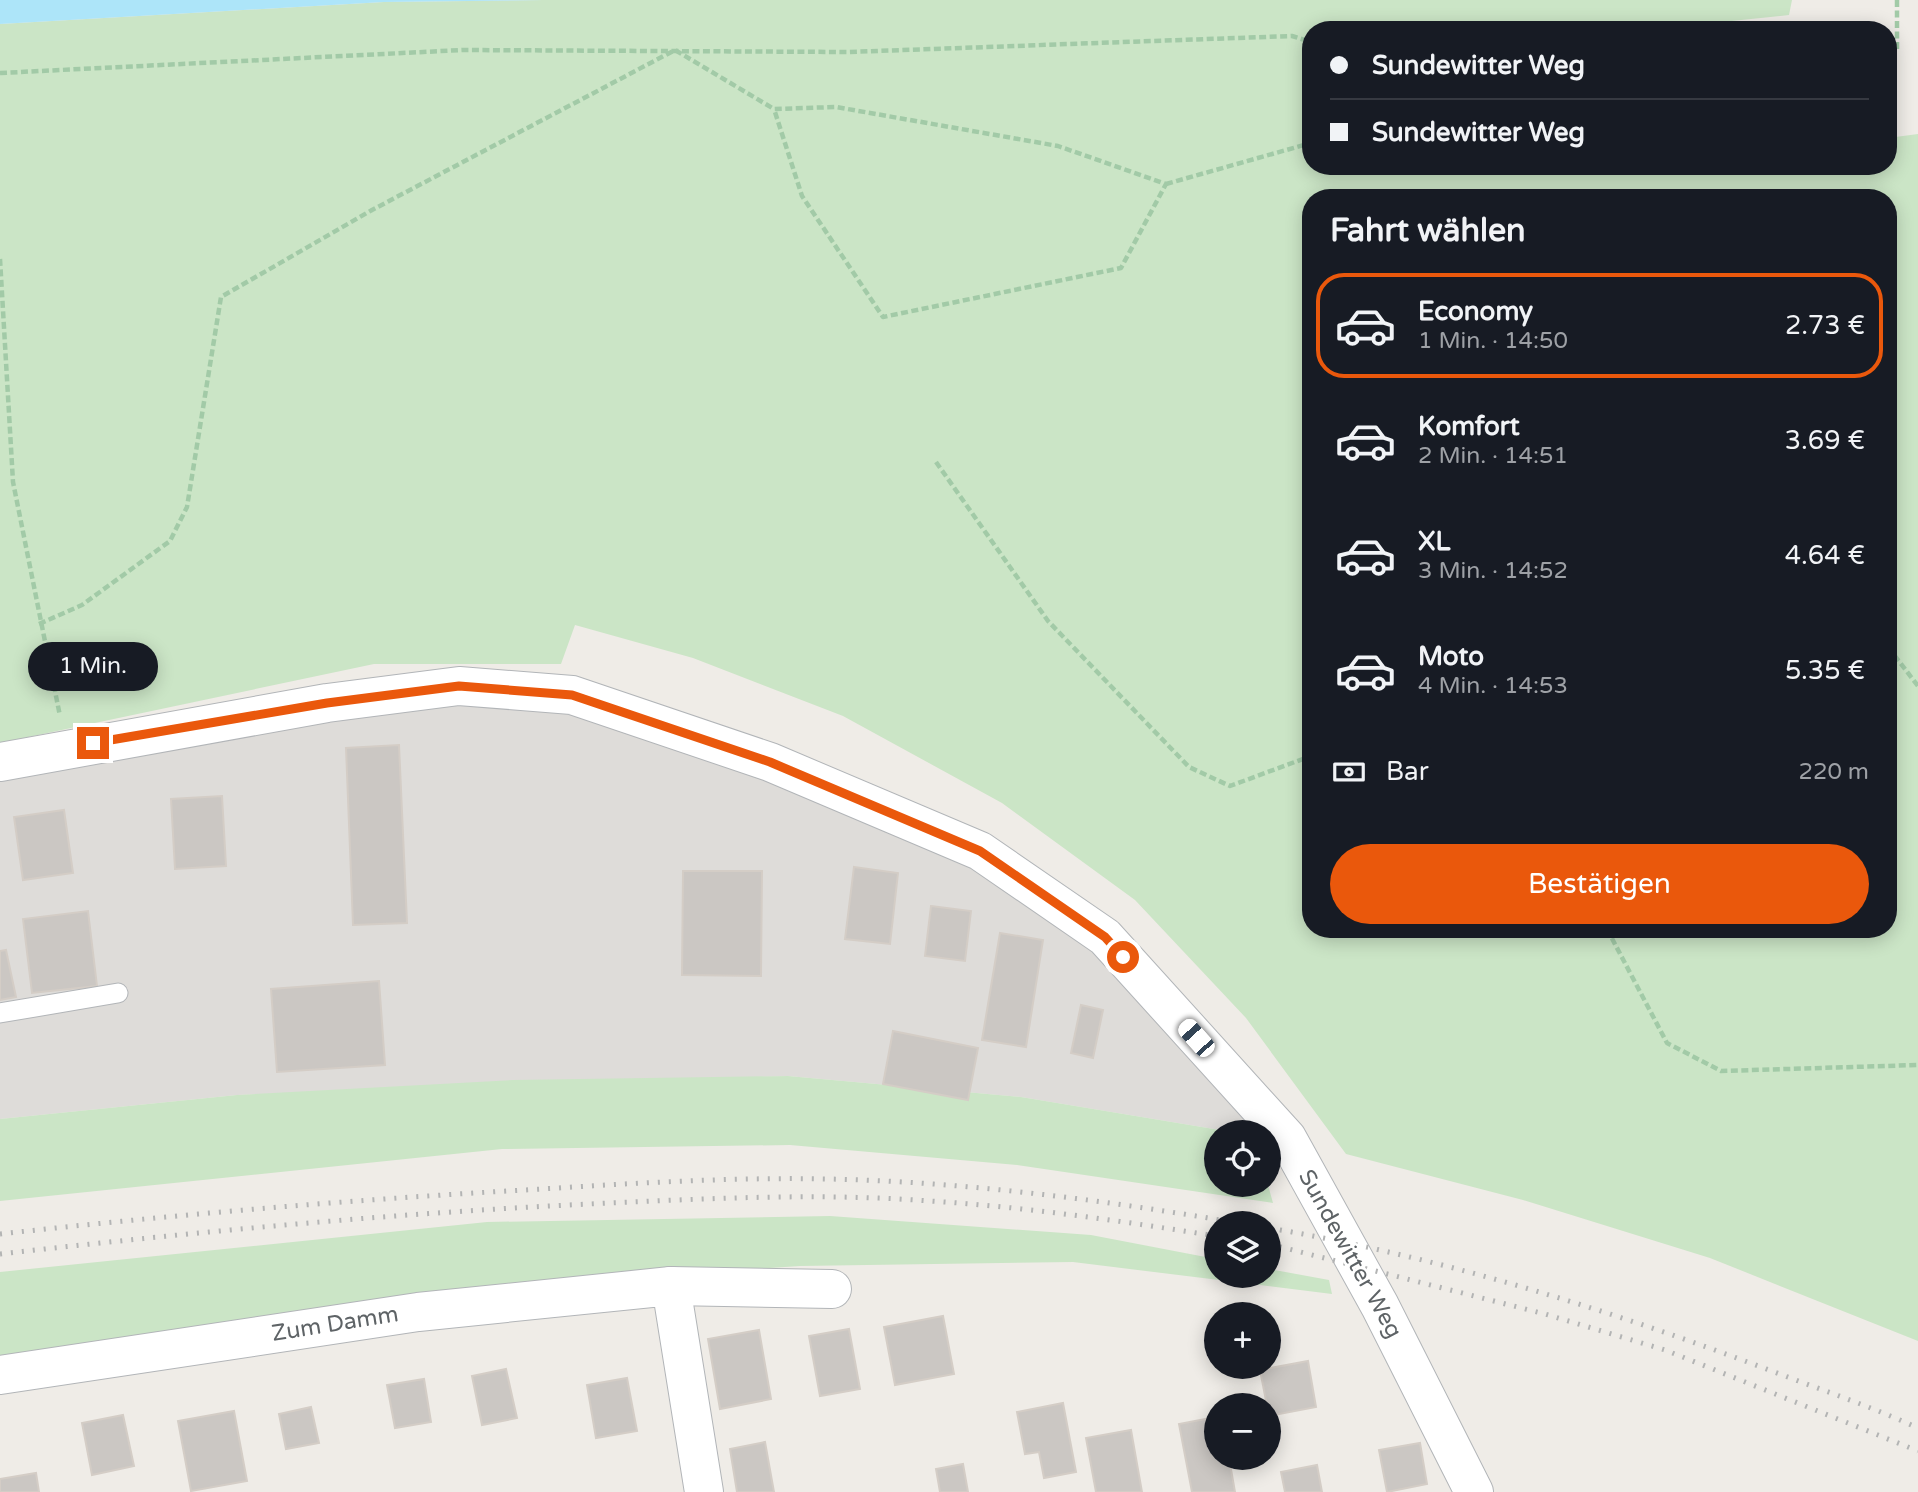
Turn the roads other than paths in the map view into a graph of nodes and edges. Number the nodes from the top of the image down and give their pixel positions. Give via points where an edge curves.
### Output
1 (0, 762) edge
2 (118, 993) dead end
3 (0, 1013) edge
4 (671, 1286) junction
5 (832, 1289) dead end
6 (0, 1375) edge
7 (704, 1492) edge
8 (1474, 1492) edge

1 - 8 street, Sundewitter Weg via 327,703 459,686 572,695 770,762 980,851 1105,937 1287,1138 1380,1306
2 - 3 lane
4 - 5 street, Zum Damm
4 - 6 street, Zum Damm via 418,1312
4 - 7 street

